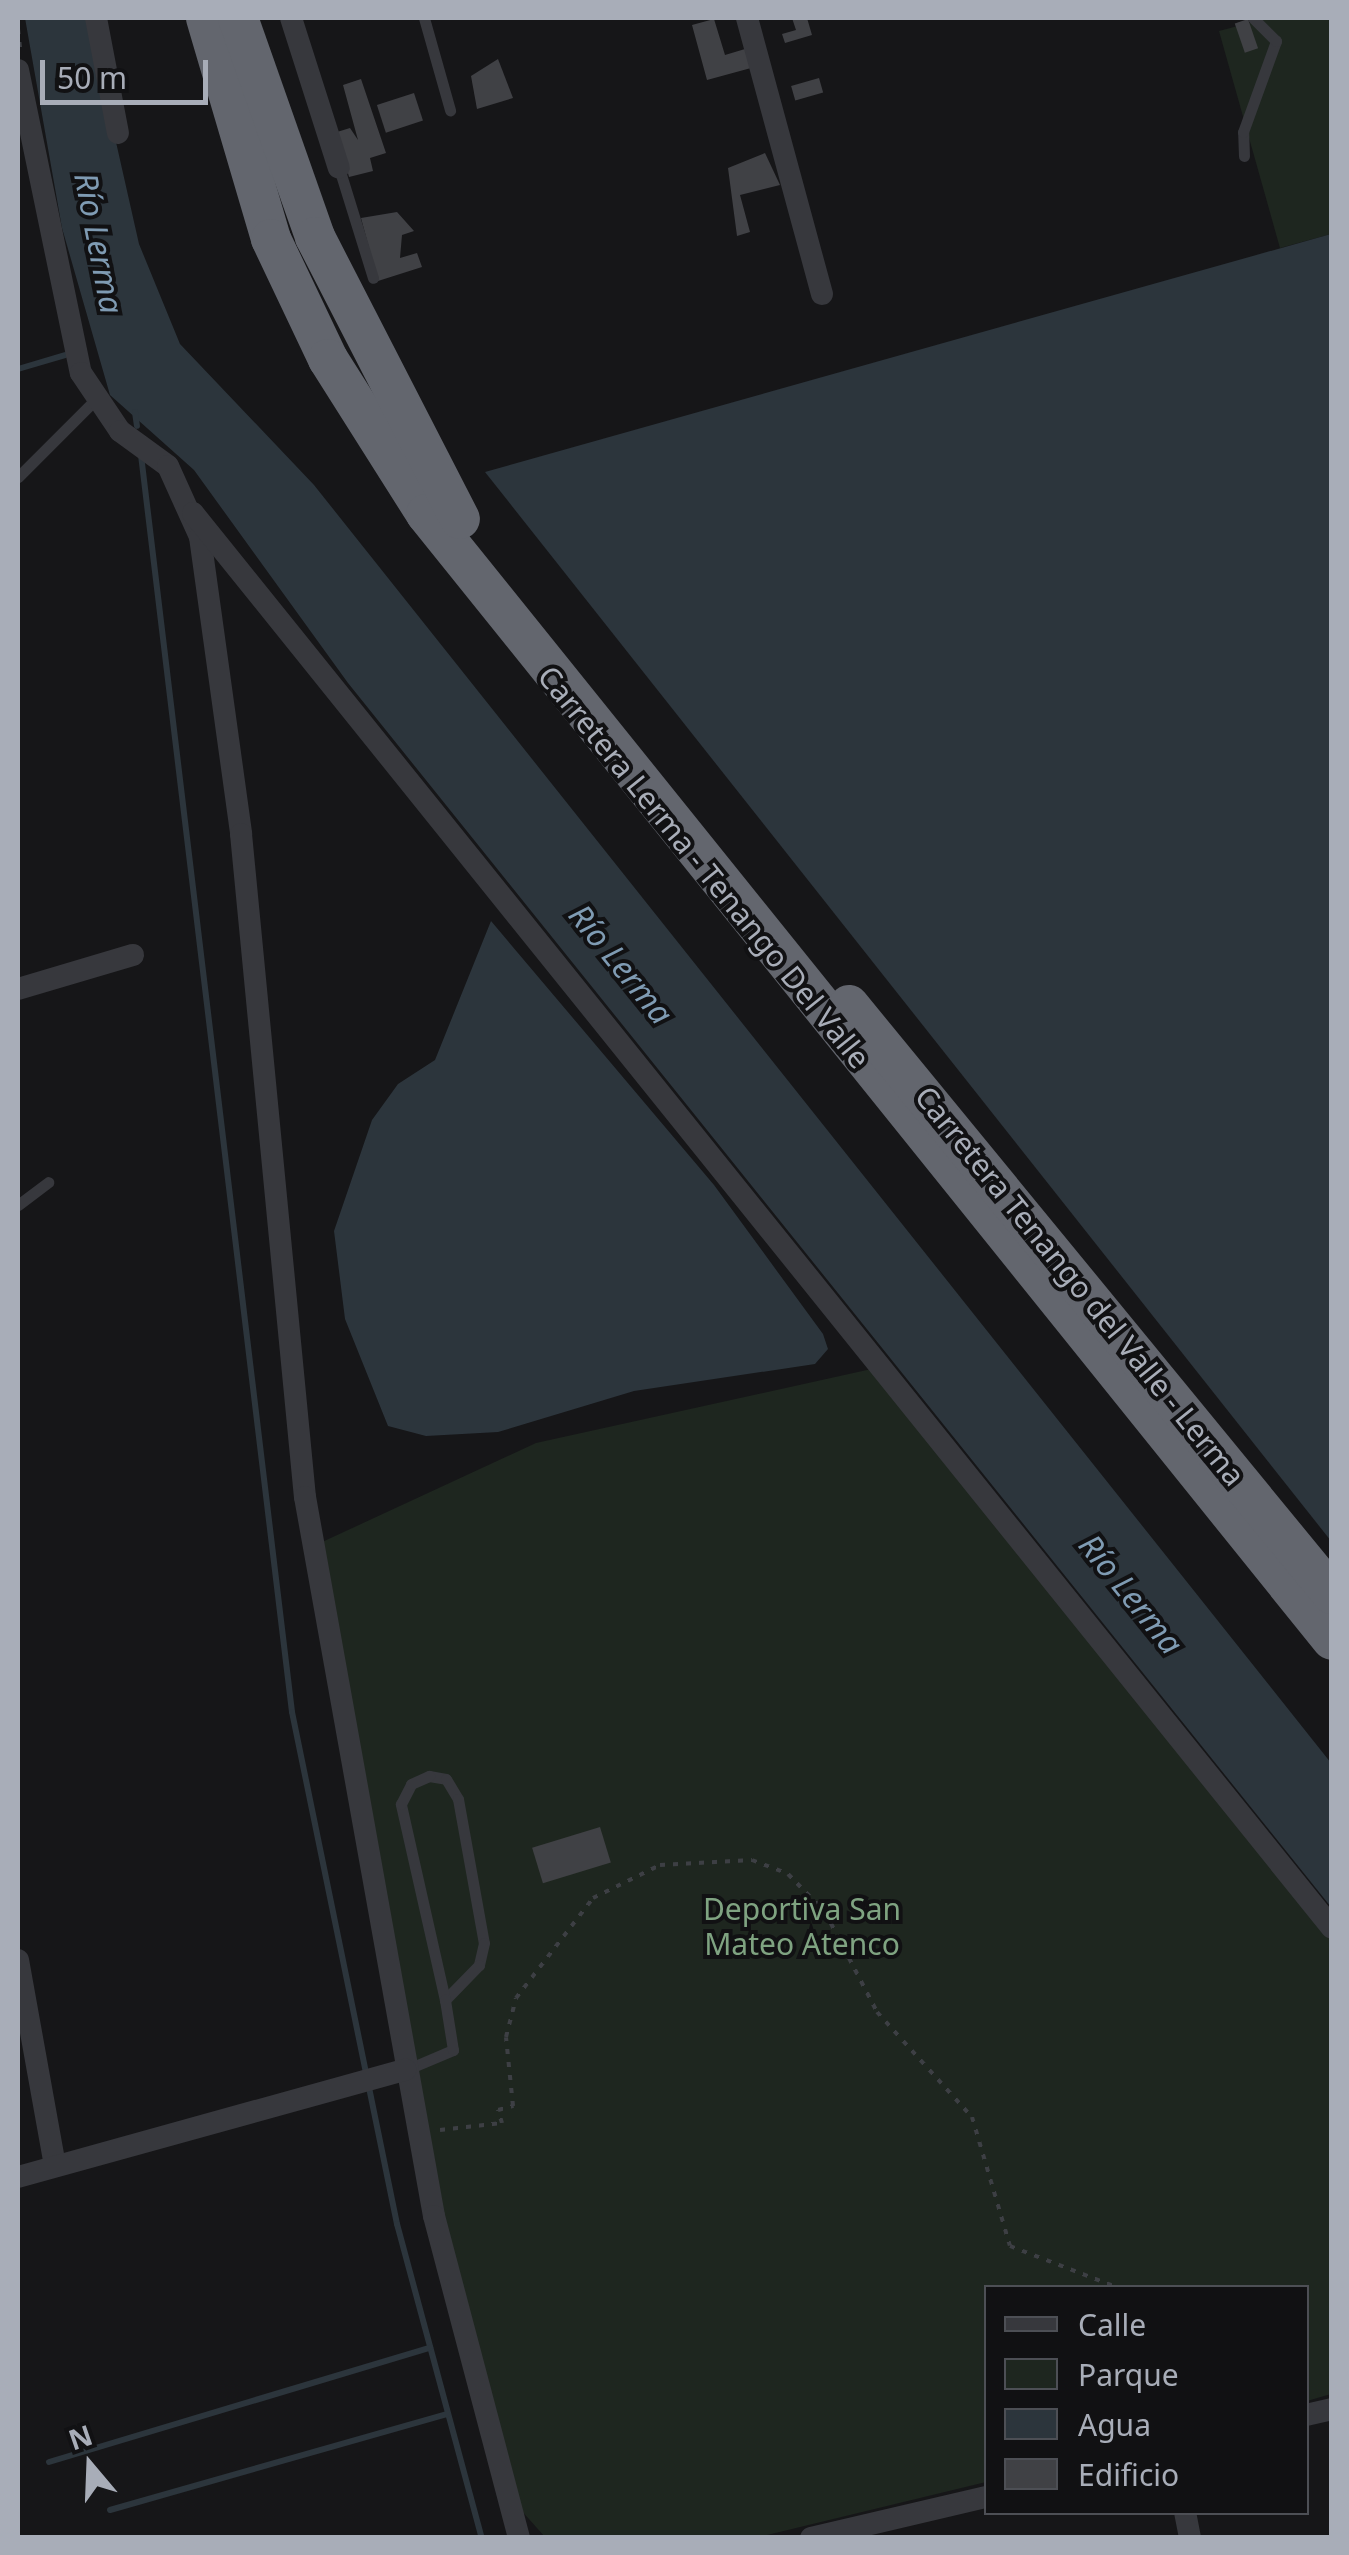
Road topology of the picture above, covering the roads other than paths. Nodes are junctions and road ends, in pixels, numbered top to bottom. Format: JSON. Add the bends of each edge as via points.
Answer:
{"nodes":[{"id":1,"x":96,"y":18,"type":"edge"},
{"id":2,"x":206,"y":18,"type":"edge"},
{"id":3,"x":238,"y":18,"type":"edge"},
{"id":4,"x":291,"y":18,"type":"edge"},
{"id":5,"x":424,"y":18,"type":"edge"},
{"id":6,"x":747,"y":18,"type":"edge"},
{"id":7,"x":1253,"y":18,"type":"edge"},
{"id":8,"x":18,"y":70,"type":"edge"},
{"id":9,"x":450,"y":110,"type":"dead end"},
{"id":10,"x":118,"y":134,"type":"dead end"},
{"id":11,"x":1244,"y":156,"type":"dead end"},
{"id":12,"x":339,"y":168,"type":"joint"},
{"id":13,"x":373,"y":278,"type":"dead end"},
{"id":14,"x":822,"y":294,"type":"dead end"},
{"id":15,"x":95,"y":400,"type":"junction"},
{"id":16,"x":18,"y":477,"type":"edge"},
{"id":17,"x":193,"y":513,"type":"junction"},
{"id":18,"x":133,"y":955,"type":"dead end"},
{"id":19,"x":18,"y":989,"type":"edge"},
{"id":20,"x":48,"y":1182,"type":"dead end"},
{"id":21,"x":18,"y":1205,"type":"edge"},
{"id":22,"x":1332,"y":1594,"type":"edge"},
{"id":23,"x":1332,"y":1640,"type":"edge"},
{"id":24,"x":1332,"y":1928,"type":"edge"},
{"id":25,"x":18,"y":1960,"type":"edge"},
{"id":26,"x":445,"y":2000,"type":"junction"},
{"id":27,"x":394,"y":2072,"type":"junction"},
{"id":28,"x":55,"y":2166,"type":"junction"},
{"id":29,"x":18,"y":2177,"type":"edge"},
{"id":30,"x":984,"y":2496,"type":"edge"},
{"id":31,"x":520,"y":2538,"type":"edge"},
{"id":32,"x":811,"y":2538,"type":"edge"}],
"edges":[{"from":1,"to":10,"type":"street"},
{"from":2,"to":23,"type":"highway","name":"Carretera Lerma - Tenango Del Valle","via":[[271,238],[328,359],[426,514]]},
{"from":3,"to":22,"type":"highway","name":"Carretera Tenango del Valle - Lerma","via":[[315,237],[449,503],[528,612]]},
{"from":4,"to":12,"type":"street"},
{"from":5,"to":9,"type":"lane"},
{"from":6,"to":14,"type":"street"},
{"from":7,"to":11,"type":"lane","via":[[1276,41],[1243,132]]},
{"from":8,"to":15,"type":"street","via":[[81,373]]},
{"from":12,"to":13,"type":"lane"},
{"from":15,"to":16,"type":"lane"},
{"from":15,"to":17,"type":"street","via":[[168,466]]},
{"from":17,"to":24,"type":"street","via":[[213,527]]},
{"from":17,"to":27,"type":"street","via":[[241,834],[306,1497]]},
{"from":18,"to":19,"type":"street"},
{"from":20,"to":21,"type":"lane"},
{"from":25,"to":28,"type":"street"},
{"from":26,"to":26,"type":"lane","via":[[479,1964],[484,1943],[458,1799],[446,1780],[429,1776],[411,1784],[401,1804]]},
{"from":26,"to":27,"type":"lane","via":[[453,2050]]},
{"from":27,"to":28,"type":"street"},
{"from":27,"to":31,"type":"street","via":[[420,2132]]},
{"from":28,"to":29,"type":"street"},
{"from":30,"to":32,"type":"street"}]}
